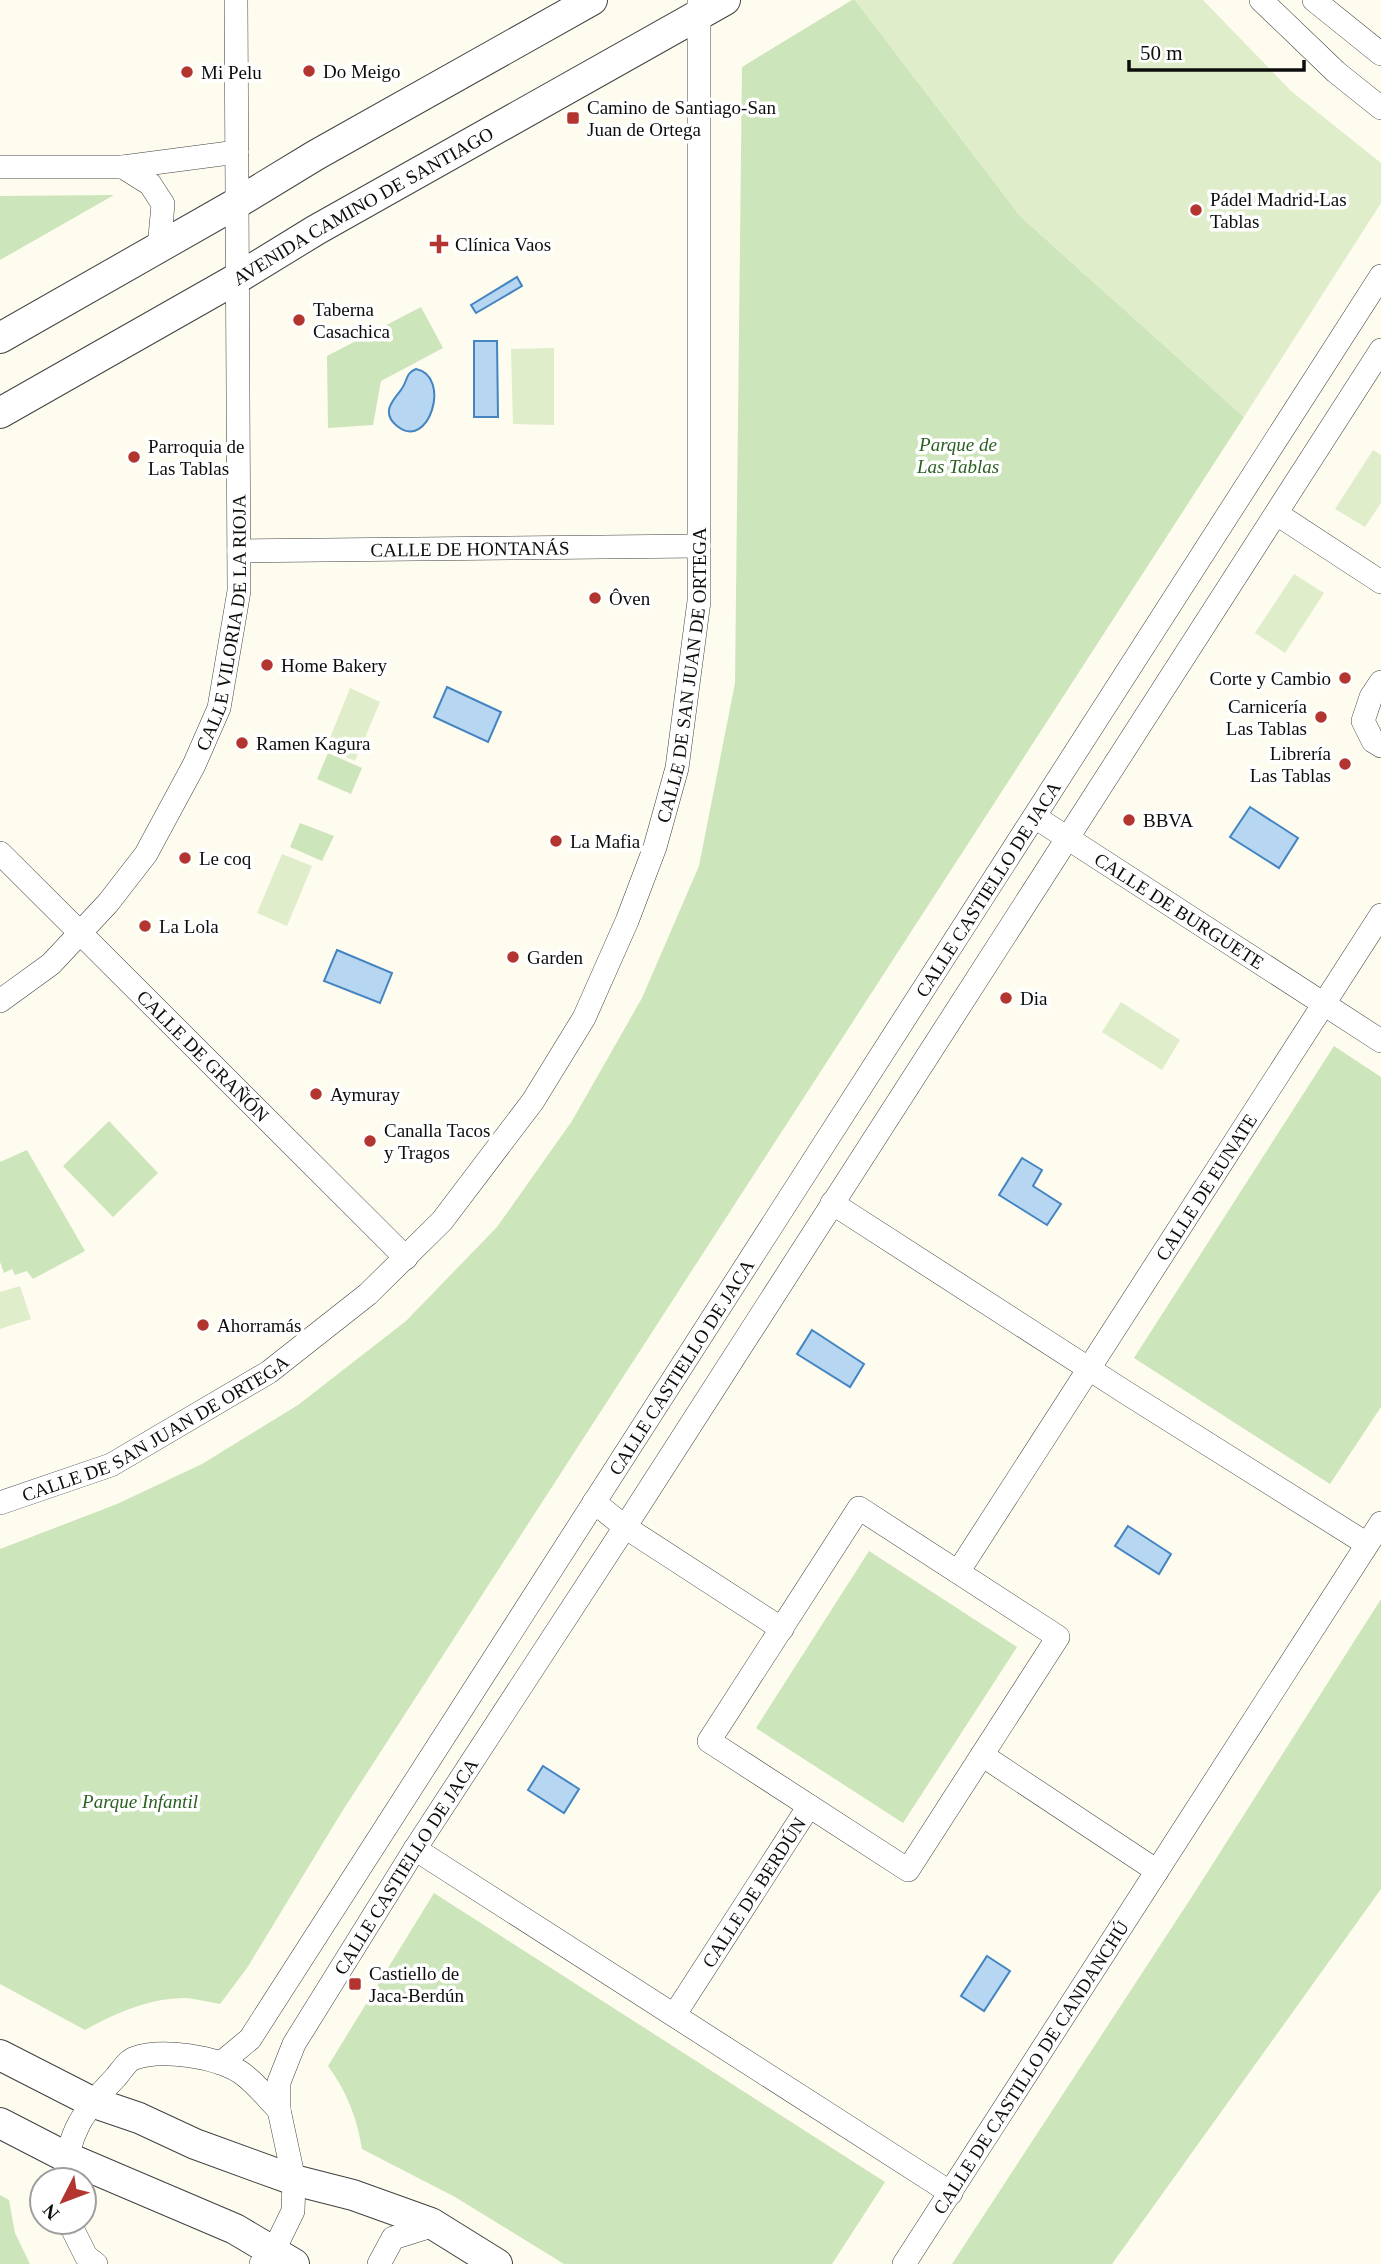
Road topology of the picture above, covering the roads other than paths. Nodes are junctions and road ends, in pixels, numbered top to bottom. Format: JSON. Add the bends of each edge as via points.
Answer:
{"nodes":[{"id":1,"x":236,"y":0,"type":"edge"},
{"id":2,"x":592,"y":0,"type":"edge"},
{"id":3,"x":725,"y":0,"type":"edge"},
{"id":4,"x":1261,"y":0,"type":"edge"},
{"id":5,"x":1314,"y":0,"type":"edge"},
{"id":6,"x":699,"y":7,"type":"edge"},
{"id":7,"x":1381,"y":54,"type":"edge"},
{"id":8,"x":1381,"y":108,"type":"edge"},
{"id":9,"x":237,"y":152,"type":"junction"},
{"id":10,"x":0,"y":167,"type":"edge"},
{"id":11,"x":123,"y":167,"type":"junction"},
{"id":12,"x":237,"y":203,"type":"junction"},
{"id":13,"x":159,"y":248,"type":"junction"},
{"id":14,"x":1381,"y":276,"type":"edge"},
{"id":15,"x":236,"y":279,"type":"junction"},
{"id":16,"x":0,"y":338,"type":"edge"},
{"id":17,"x":1381,"y":350,"type":"edge"},
{"id":18,"x":0,"y":413,"type":"edge"},
{"id":19,"x":1276,"y":514,"type":"junction"},
{"id":20,"x":699,"y":546,"type":"junction"},
{"id":21,"x":239,"y":551,"type":"junction"},
{"id":22,"x":1381,"y":582,"type":"edge"},
{"id":23,"x":1381,"y":682,"type":"edge"},
{"id":24,"x":1381,"y":746,"type":"edge"},
{"id":25,"x":1035,"y":817,"type":"junction"},
{"id":26,"x":1066,"y":839,"type":"junction"},
{"id":27,"x":0,"y":853,"type":"edge"},
{"id":28,"x":1381,"y":915,"type":"edge"},
{"id":29,"x":80,"y":933,"type":"junction"},
{"id":30,"x":0,"y":1001,"type":"edge"},
{"id":31,"x":1323,"y":1004,"type":"junction"},
{"id":32,"x":1381,"y":1041,"type":"edge"},
{"id":33,"x":832,"y":1202,"type":"junction"},
{"id":34,"x":406,"y":1258,"type":"junction"},
{"id":35,"x":1090,"y":1369,"type":"junction"},
{"id":36,"x":594,"y":1502,"type":"junction"},
{"id":37,"x":0,"y":1503,"type":"edge"},
{"id":38,"x":1381,"y":1523,"type":"edge"},
{"id":39,"x":625,"y":1527,"type":"junction"},
{"id":40,"x":1367,"y":1544,"type":"junction"},
{"id":41,"x":958,"y":1572,"type":"junction"},
{"id":42,"x":782,"y":1629,"type":"junction"},
{"id":43,"x":982,"y":1755,"type":"junction"},
{"id":44,"x":809,"y":1806,"type":"junction"},
{"id":45,"x":415,"y":1849,"type":"junction"},
{"id":46,"x":1157,"y":1871,"type":"junction"},
{"id":47,"x":675,"y":2014,"type":"junction"},
{"id":48,"x":0,"y":2055,"type":"edge"},
{"id":49,"x":220,"y":2063,"type":"junction"},
{"id":50,"x":92,"y":2102,"type":"junction"},
{"id":51,"x":279,"y":2110,"type":"junction"},
{"id":52,"x":0,"y":2123,"type":"edge"},
{"id":53,"x":62,"y":2166,"type":"edge"},
{"id":54,"x":67,"y":2166,"type":"edge"},
{"id":55,"x":98,"y":2180,"type":"edge"},
{"id":56,"x":294,"y":2180,"type":"junction"},
{"id":57,"x":951,"y":2193,"type":"junction"},
{"id":58,"x":431,"y":2223,"type":"junction"},
{"id":59,"x":76,"y":2236,"type":"edge"},
{"id":60,"x":276,"y":2260,"type":"edge"},
{"id":61,"x":89,"y":2261,"type":"edge"},
{"id":62,"x":379,"y":2264,"type":"edge"},
{"id":63,"x":497,"y":2264,"type":"edge"},
{"id":64,"x":904,"y":2264,"type":"edge"}],
"edges":[{"from":1,"to":9,"type":"street","name":"CALLE VILORIA DE LA RIOJA"},
{"from":2,"to":12,"type":"street"},
{"from":3,"to":6,"type":"street","name":"AVENIDA CAMINO DE SANTIAGO"},
{"from":4,"to":8,"type":"street"},
{"from":5,"to":7,"type":"street"},
{"from":6,"to":15,"type":"street","name":"AVENIDA CAMINO DE SANTIAGO"},
{"from":6,"to":20,"type":"street","name":"CALLE DE SAN JUAN DE ORTEGA"},
{"from":9,"to":11,"type":"street"},
{"from":9,"to":12,"type":"street","name":"CALLE VILORIA DE LA RIOJA"},
{"from":10,"to":11,"type":"street"},
{"from":11,"to":13,"type":"street","via":[[150,184],[163,204]]},
{"from":12,"to":13,"type":"street"},
{"from":12,"to":15,"type":"street","name":"CALLE VILORIA DE LA RIOJA"},
{"from":13,"to":16,"type":"street"},
{"from":14,"to":25,"type":"street","name":"CALLE CASTIELLO DE JACA"},
{"from":15,"to":18,"type":"street","name":"AVENIDA CAMINO DE SANTIAGO"},
{"from":15,"to":21,"type":"street","name":"CALLE VILORIA DE LA RIOJA"},
{"from":17,"to":19,"type":"street","name":"CALLE CASTIELLO DE JACA"},
{"from":19,"to":22,"type":"street"},
{"from":19,"to":26,"type":"street","name":"CALLE CASTIELLO DE JACA"},
{"from":20,"to":21,"type":"street","name":"CALLE DE HONTANÁS"},
{"from":20,"to":34,"type":"street","name":"CALLE DE SAN JUAN DE ORTEGA","via":[[699,601],[677,768],[655,847],[627,920],[584,1018],[533,1101],[442,1221]]},
{"from":21,"to":29,"type":"street","name":"CALLE VILORIA DE LA RIOJA","via":[[239,591],[219,708],[146,854]]},
{"from":23,"to":24,"type":"street","via":[[1363,721],[1373,741]]},
{"from":25,"to":26,"type":"street","name":"CALLE DE BURGUETE"},
{"from":25,"to":36,"type":"street","name":"CALLE CASTIELLO DE JACA"},
{"from":26,"to":31,"type":"street","name":"CALLE DE BURGUETE"},
{"from":26,"to":33,"type":"street","name":"CALLE CASTIELLO DE JACA"},
{"from":27,"to":29,"type":"street","name":"CALLE DE GRAÑÓN"},
{"from":28,"to":31,"type":"street"},
{"from":29,"to":30,"type":"street","name":"CALLE VILORIA DE LA RIOJA","via":[[51,964]]},
{"from":29,"to":34,"type":"street","name":"CALLE DE GRAÑÓN"},
{"from":31,"to":32,"type":"street","name":"CALLE DE BURGUETE"},
{"from":31,"to":35,"type":"street","name":"CALLE DE EUNATE"},
{"from":33,"to":35,"type":"street"},
{"from":33,"to":39,"type":"street","name":"CALLE CASTIELLO DE JACA"},
{"from":34,"to":37,"type":"street","name":"CALLE DE SAN JUAN DE ORTEGA","via":[[269,1372],[111,1465]]},
{"from":35,"to":40,"type":"street"},
{"from":35,"to":41,"type":"street","name":"CALLE DE EUNATE"},
{"from":36,"to":39,"type":"street"},
{"from":36,"to":49,"type":"street","name":"CALLE CASTIELLO DE JACA","via":[[250,2039]]},
{"from":38,"to":40,"type":"street","name":"CALLE DE CASTILLO DE CANDANCHÚ"},
{"from":39,"to":42,"type":"street"},
{"from":39,"to":45,"type":"street","name":"CALLE CASTIELLO DE JACA"},
{"from":40,"to":46,"type":"street","name":"CALLE DE CASTILLO DE CANDANCHÚ"},
{"from":41,"to":42,"type":"street","via":[[859,1508]]},
{"from":41,"to":43,"type":"street","via":[[1058,1637]]},
{"from":42,"to":44,"type":"street","via":[[709,1741]]},
{"from":43,"to":44,"type":"street","name":"CALLE DE BERDÚN","via":[[908,1870]]},
{"from":43,"to":46,"type":"street"},
{"from":44,"to":47,"type":"street","name":"CALLE DE BERDÚN"},
{"from":45,"to":47,"type":"street"},
{"from":45,"to":51,"type":"street","name":"CALLE CASTIELLO DE JACA","via":[[294,2044],[279,2082]]},
{"from":46,"to":57,"type":"street","name":"CALLE DE CASTILLO DE CANDANCHÚ"},
{"from":47,"to":57,"type":"street"},
{"from":48,"to":50,"type":"street"},
{"from":49,"to":50,"type":"street","via":[[177,2053],[134,2058]]},
{"from":49,"to":51,"type":"street","via":[[242,2072]]},
{"from":50,"to":54,"type":"street","via":[[76,2125]]},
{"from":50,"to":56,"type":"street"},
{"from":51,"to":56,"type":"street","name":"CALLE CASTIELLO DE JACA"},
{"from":52,"to":53,"type":"street"},
{"from":55,"to":60,"type":"street","via":[[235,2229]]},
{"from":56,"to":58,"type":"street"},
{"from":56,"to":60,"type":"street","name":"CALLE CASTIELLO DE JACA","via":[[293,2211]]},
{"from":57,"to":64,"type":"street","name":"CALLE DE CASTILLO DE CANDANCHÚ"},
{"from":58,"to":62,"type":"street","via":[[393,2238]]},
{"from":58,"to":63,"type":"street"},
{"from":59,"to":61,"type":"street"}]}
